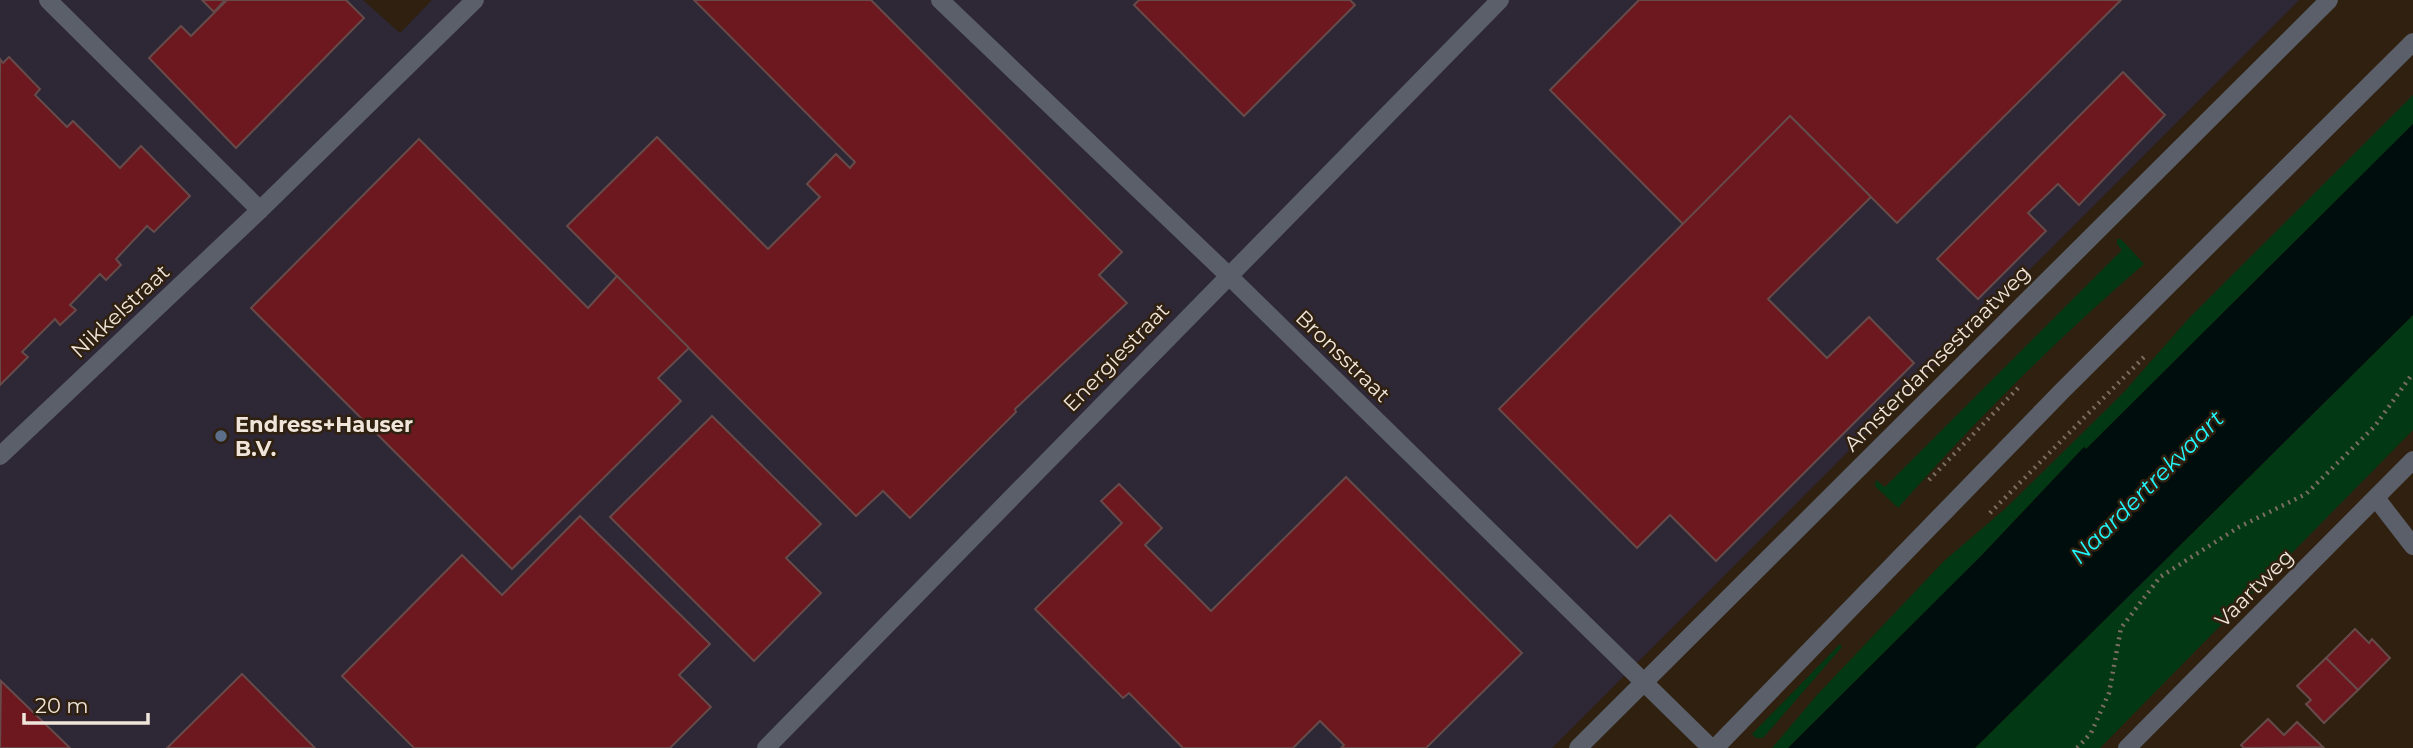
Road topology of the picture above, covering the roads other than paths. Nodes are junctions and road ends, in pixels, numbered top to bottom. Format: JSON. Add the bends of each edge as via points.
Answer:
{"nodes":[{"id":1,"x":48,"y":0,"type":"edge"},
{"id":2,"x":475,"y":0,"type":"edge"},
{"id":3,"x":940,"y":0,"type":"edge"},
{"id":4,"x":1500,"y":0,"type":"edge"},
{"id":5,"x":2329,"y":0,"type":"edge"},
{"id":6,"x":2413,"y":42,"type":"edge"},
{"id":7,"x":260,"y":210,"type":"junction"},
{"id":8,"x":1227,"y":275,"type":"junction"},
{"id":9,"x":4,"y":445,"type":"edge"},
{"id":10,"x":2413,"y":460,"type":"edge"},
{"id":11,"x":2376,"y":498,"type":"junction"},
{"id":12,"x":2413,"y":546,"type":"edge"},
{"id":13,"x":1644,"y":681,"type":"junction"},
{"id":14,"x":766,"y":748,"type":"edge"},
{"id":15,"x":1578,"y":748,"type":"edge"},
{"id":16,"x":1713,"y":748,"type":"edge"},
{"id":17,"x":2127,"y":748,"type":"edge"}],
"edges":[{"from":1,"to":7,"type":"street"},
{"from":2,"to":7,"type":"street","name":"Nikkelstraat"},
{"from":3,"to":8,"type":"street","name":"Bronsstraat"},
{"from":4,"to":8,"type":"street","name":"Energiestraat"},
{"from":5,"to":13,"type":"street","name":"Amsterdamsestraatweg"},
{"from":6,"to":16,"type":"street","via":[[2062,391]]},
{"from":7,"to":9,"type":"street","name":"Nikkelstraat"},
{"from":8,"to":13,"type":"street","name":"Bronsstraat"},
{"from":8,"to":14,"type":"street","name":"Energiestraat"},
{"from":10,"to":11,"type":"street","name":"Vaartweg"},
{"from":11,"to":12,"type":"street"},
{"from":11,"to":17,"type":"street","name":"Vaartweg"},
{"from":13,"to":15,"type":"street","name":"Amsterdamsestraatweg"},
{"from":13,"to":16,"type":"street","name":"Bronsstraat"}]}
